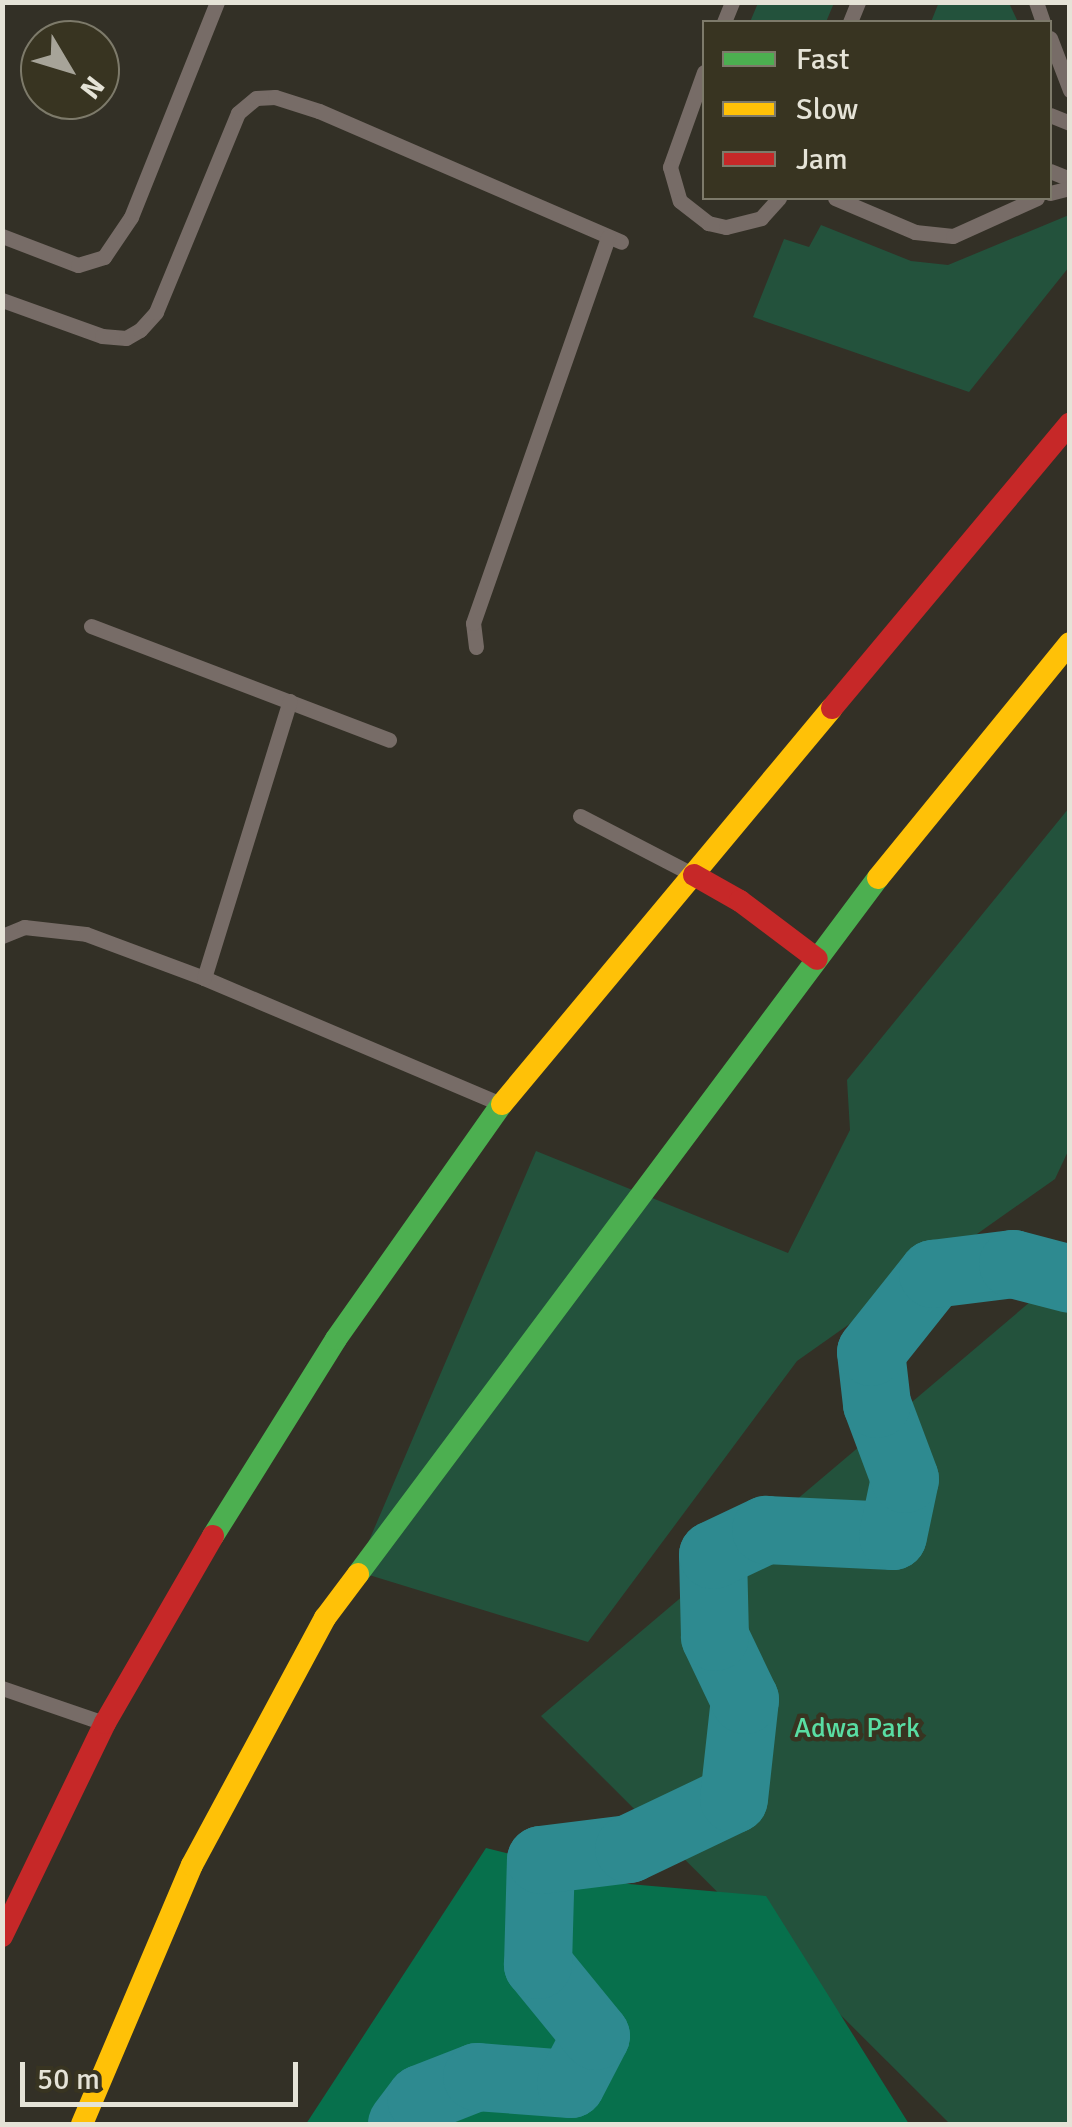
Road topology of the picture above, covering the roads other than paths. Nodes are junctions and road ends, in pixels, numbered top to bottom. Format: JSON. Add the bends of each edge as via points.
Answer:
{"nodes":[{"id":1,"x":217,"y":2,"type":"edge"},
{"id":2,"x":1052,"y":43,"type":"edge"},
{"id":3,"x":702,"y":78,"type":"edge"},
{"id":4,"x":1070,"y":90,"type":"edge"},
{"id":5,"x":780,"y":200,"type":"edge"},
{"id":6,"x":840,"y":200,"type":"edge"},
{"id":7,"x":1033,"y":200,"type":"edge"},
{"id":8,"x":2,"y":236,"type":"edge"},
{"id":9,"x":2,"y":300,"type":"edge"},
{"id":10,"x":1070,"y":422,"type":"edge"},
{"id":11,"x":91,"y":626,"type":"dead end"},
{"id":12,"x":1070,"y":643,"type":"edge"},
{"id":13,"x":476,"y":647,"type":"dead end"},
{"id":14,"x":290,"y":701,"type":"junction"},
{"id":15,"x":389,"y":740,"type":"dead end"},
{"id":16,"x":580,"y":816,"type":"dead end"},
{"id":17,"x":694,"y":875,"type":"junction"},
{"id":18,"x":2,"y":936,"type":"edge"},
{"id":19,"x":817,"y":958,"type":"junction"},
{"id":20,"x":204,"y":978,"type":"junction"},
{"id":21,"x":501,"y":1105,"type":"junction"},
{"id":22,"x":2,"y":1688,"type":"edge"},
{"id":23,"x":105,"y":1723,"type":"junction"},
{"id":24,"x":2,"y":1936,"type":"edge"},
{"id":25,"x":82,"y":2124,"type":"edge"}],
"edges":[{"from":1,"to":8,"type":"lane","via":[[131,217],[104,257],[78,265]]},
{"from":2,"to":4,"type":"lane"},
{"from":3,"to":5,"type":"lane","via":[[670,167],[680,201],[708,223],[726,227],[761,218]]},
{"from":6,"to":7,"type":"lane","via":[[915,232],[954,236]]},
{"from":9,"to":13,"type":"lane","via":[[102,336],[126,338],[140,330],[156,312],[238,113],[256,98],[275,96],[615,239],[473,622]]},
{"from":10,"to":17,"type":"main road"},
{"from":11,"to":14,"type":"lane"},
{"from":12,"to":19,"type":"main road","via":[[906,839]]},
{"from":14,"to":15,"type":"lane"},
{"from":14,"to":20,"type":"lane"},
{"from":16,"to":17,"type":"lane"},
{"from":17,"to":19,"type":"main road"},
{"from":17,"to":21,"type":"main road"},
{"from":18,"to":20,"type":"lane","via":[[24,927],[86,934]]},
{"from":19,"to":25,"type":"main road","via":[[326,1618],[192,1865]]},
{"from":20,"to":21,"type":"lane"},
{"from":21,"to":23,"type":"main road","via":[[251,1469]]},
{"from":22,"to":23,"type":"lane"},
{"from":23,"to":24,"type":"main road"}]}
